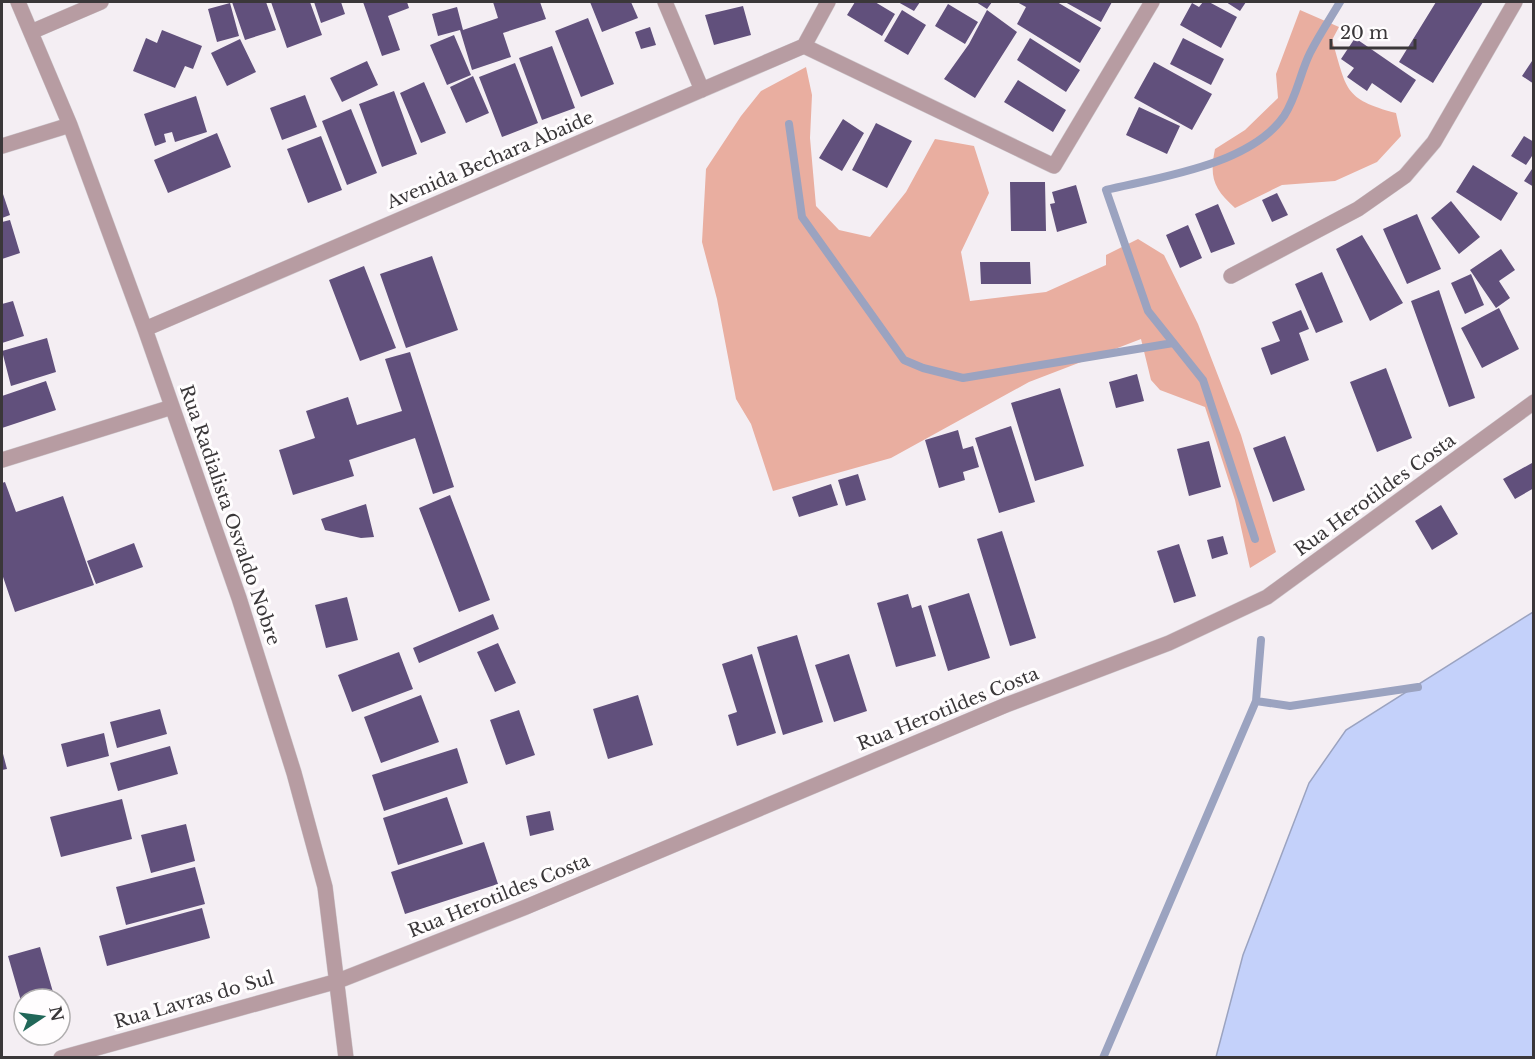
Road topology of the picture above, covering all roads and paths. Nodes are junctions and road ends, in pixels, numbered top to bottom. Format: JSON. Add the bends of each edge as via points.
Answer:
{"nodes":[{"id":1,"x":18,"y":2,"type":"edge"},
{"id":2,"x":101,"y":2,"type":"edge"},
{"id":3,"x":665,"y":2,"type":"edge"},
{"id":4,"x":828,"y":2,"type":"edge"},
{"id":5,"x":1152,"y":2,"type":"edge"},
{"id":6,"x":1515,"y":2,"type":"edge"},
{"id":7,"x":32,"y":32,"type":"junction"},
{"id":8,"x":804,"y":46,"type":"junction"},
{"id":9,"x":702,"y":90,"type":"junction"},
{"id":10,"x":70,"y":124,"type":"junction"},
{"id":11,"x":2,"y":146,"type":"edge"},
{"id":12,"x":1231,"y":276,"type":"dead end"},
{"id":13,"x":145,"y":329,"type":"junction"},
{"id":14,"x":1533,"y":402,"type":"edge"},
{"id":15,"x":172,"y":407,"type":"junction"},
{"id":16,"x":2,"y":460,"type":"edge"},
{"id":17,"x":338,"y":981,"type":"junction"},
{"id":18,"x":61,"y":1058,"type":"edge"},
{"id":19,"x":346,"y":1058,"type":"edge"}],
"edges":[{"from":1,"to":7,"type":"street","name":"Rua Radialista Osvaldo Nobre"},
{"from":2,"to":7,"type":"street"},
{"from":3,"to":9,"type":"street"},
{"from":4,"to":8,"type":"street"},
{"from":5,"to":8,"type":"street","via":[[1054,166]]},
{"from":6,"to":12,"type":"street","via":[[1434,142],[1405,176],[1358,209]]},
{"from":7,"to":10,"type":"street","name":"Rua Radialista Osvaldo Nobre"},
{"from":8,"to":9,"type":"street","name":"Avenida Bechara Abaide"},
{"from":9,"to":13,"type":"street","name":"Avenida Bechara Abaide"},
{"from":10,"to":11,"type":"street"},
{"from":10,"to":13,"type":"street","name":"Rua Radialista Osvaldo Nobre"},
{"from":13,"to":15,"type":"street","name":"Rua Radialista Osvaldo Nobre"},
{"from":14,"to":17,"type":"street","name":"Rua Herotildes Costa","via":[[1267,597],[1169,643],[1006,705],[526,907]]},
{"from":15,"to":16,"type":"street"},
{"from":15,"to":17,"type":"street","name":"Rua Radialista Osvaldo Nobre","via":[[239,597],[294,773],[325,887]]},
{"from":17,"to":18,"type":"street","name":"Rua Lavras do Sul"},
{"from":17,"to":19,"type":"street","name":"Rua Radialista Osvaldo Nobre"}]}
